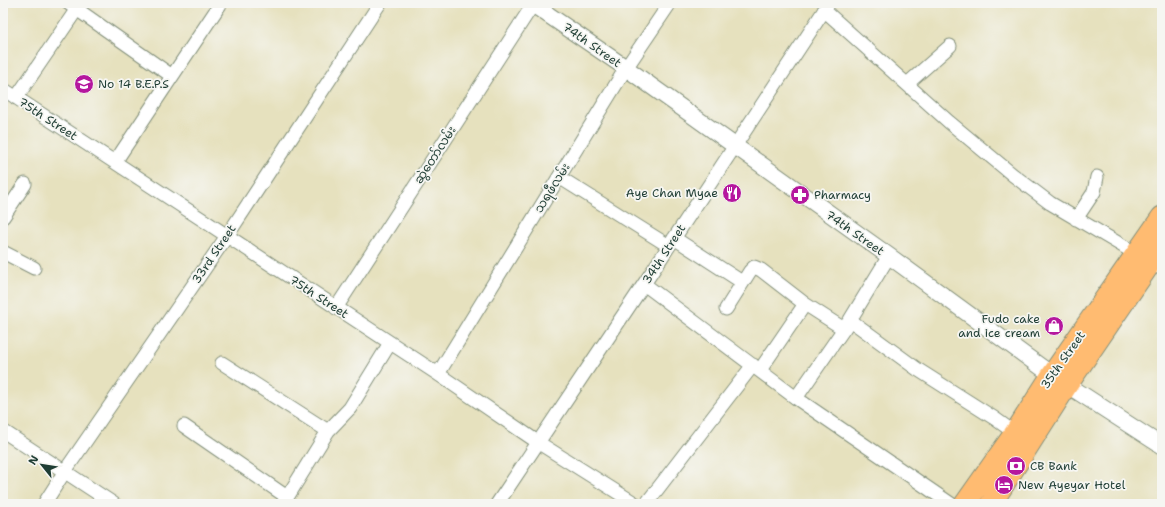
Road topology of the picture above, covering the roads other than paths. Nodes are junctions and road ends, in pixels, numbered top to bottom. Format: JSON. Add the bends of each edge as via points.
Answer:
{"nodes":[{"id":1,"x":221,"y":3,"type":"edge"},
{"id":2,"x":380,"y":3,"type":"edge"},
{"id":3,"x":670,"y":3,"type":"edge"},
{"id":4,"x":533,"y":4,"type":"edge"},
{"id":5,"x":75,"y":5,"type":"edge"},
{"id":6,"x":827,"y":7,"type":"edge"},
{"id":7,"x":950,"y":46,"type":"dead end"},
{"id":8,"x":626,"y":68,"type":"junction"},
{"id":9,"x":172,"y":76,"type":"junction"},
{"id":10,"x":907,"y":84,"type":"junction"},
{"id":11,"x":3,"y":90,"type":"edge"},
{"id":12,"x":16,"y":98,"type":"junction"},
{"id":13,"x":734,"y":147,"type":"junction"},
{"id":14,"x":115,"y":162,"type":"junction"},
{"id":15,"x":559,"y":176,"type":"junction"},
{"id":16,"x":1097,"y":177,"type":"dead end"},
{"id":17,"x":25,"y":184,"type":"dead end"},
{"id":18,"x":3,"y":217,"type":"edge"},
{"id":19,"x":1162,"y":217,"type":"edge"},
{"id":20,"x":1076,"y":219,"type":"junction"},
{"id":21,"x":227,"y":236,"type":"junction"},
{"id":22,"x":671,"y":242,"type":"junction"},
{"id":23,"x":3,"y":252,"type":"edge"},
{"id":24,"x":889,"y":256,"type":"junction"},
{"id":25,"x":1153,"y":258,"type":"edge"},
{"id":26,"x":34,"y":268,"type":"dead end"},
{"id":27,"x":742,"y":282,"type":"junction"},
{"id":28,"x":644,"y":284,"type":"junction"},
{"id":29,"x":805,"y":304,"type":"junction"},
{"id":30,"x":336,"y":308,"type":"junction"},
{"id":31,"x":726,"y":309,"type":"dead end"},
{"id":32,"x":847,"y":325,"type":"junction"},
{"id":33,"x":390,"y":343,"type":"junction"},
{"id":34,"x":222,"y":364,"type":"dead end"},
{"id":35,"x":756,"y":368,"type":"junction"},
{"id":36,"x":438,"y":374,"type":"junction"},
{"id":37,"x":1060,"y":380,"type":"junction"},
{"id":38,"x":796,"y":398,"type":"junction"},
{"id":39,"x":184,"y":426,"type":"dead end"},
{"id":40,"x":3,"y":431,"type":"edge"},
{"id":41,"x":328,"y":431,"type":"junction"},
{"id":42,"x":1014,"y":433,"type":"junction"},
{"id":43,"x":539,"y":443,"type":"junction"},
{"id":44,"x":1162,"y":446,"type":"edge"},
{"id":45,"x":64,"y":471,"type":"junction"},
{"id":46,"x":285,"y":500,"type":"edge"},
{"id":47,"x":44,"y":504,"type":"edge"},
{"id":48,"x":114,"y":504,"type":"edge"},
{"id":49,"x":497,"y":504,"type":"edge"},
{"id":50,"x":636,"y":504,"type":"edge"},
{"id":51,"x":646,"y":504,"type":"edge"},
{"id":52,"x":951,"y":504,"type":"edge"},
{"id":53,"x":965,"y":504,"type":"edge"},
{"id":54,"x":992,"y":504,"type":"edge"}],
"edges":[{"from":1,"to":9,"type":"street"},
{"from":2,"to":21,"type":"street","name":"33rd Street"},
{"from":3,"to":8,"type":"street","name":"သရဖီလမ်း"},
{"from":4,"to":8,"type":"street","name":"74th Street"},
{"from":4,"to":30,"type":"street","name":"ဆွဲတော်လမ်း"},
{"from":5,"to":9,"type":"street"},
{"from":5,"to":12,"type":"street"},
{"from":6,"to":10,"type":"street"},
{"from":6,"to":13,"type":"street","name":"34th Street"},
{"from":7,"to":10,"type":"street"},
{"from":8,"to":13,"type":"street","name":"74th Street"},
{"from":8,"to":15,"type":"street","name":"သရဖီလမ်း"},
{"from":9,"to":14,"type":"street"},
{"from":10,"to":20,"type":"street","via":[[1012,175]]},
{"from":11,"to":12,"type":"street","name":"75th Street"},
{"from":12,"to":14,"type":"street","name":"75th Street"},
{"from":13,"to":22,"type":"street","name":"34th Street"},
{"from":13,"to":24,"type":"street","name":"74th Street"},
{"from":14,"to":21,"type":"street","name":"75th Street"},
{"from":15,"to":22,"type":"street"},
{"from":15,"to":36,"type":"street","name":"သရဖီလမ်း"},
{"from":16,"to":20,"type":"street","via":[[1094,192]]},
{"from":17,"to":18,"type":"street"},
{"from":19,"to":25,"type":"main road","name":"35th Street"},
{"from":20,"to":25,"type":"street"},
{"from":21,"to":30,"type":"street","name":"75th Street"},
{"from":21,"to":45,"type":"street","name":"33rd Street"},
{"from":22,"to":27,"type":"street"},
{"from":22,"to":28,"type":"street","name":"34th Street"},
{"from":23,"to":26,"type":"street"},
{"from":24,"to":32,"type":"street"},
{"from":24,"to":37,"type":"street","name":"74th Street"},
{"from":25,"to":37,"type":"main road","name":"35th Street"},
{"from":27,"to":29,"type":"street","via":[[754,267]]},
{"from":27,"to":31,"type":"street"},
{"from":28,"to":35,"type":"street"},
{"from":28,"to":43,"type":"street","name":"34th Street"},
{"from":29,"to":32,"type":"street"},
{"from":29,"to":35,"type":"street"},
{"from":30,"to":33,"type":"street","name":"75th Street"},
{"from":32,"to":38,"type":"street"},
{"from":32,"to":42,"type":"street"},
{"from":33,"to":36,"type":"street","name":"75th Street"},
{"from":33,"to":41,"type":"street","via":[[350,408]]},
{"from":34,"to":41,"type":"street"},
{"from":35,"to":38,"type":"street"},
{"from":35,"to":51,"type":"street"},
{"from":36,"to":43,"type":"street","name":"75th Street"},
{"from":37,"to":42,"type":"main road","name":"35th Street"},
{"from":37,"to":44,"type":"street","name":"74th Street"},
{"from":37,"to":54,"type":"main road","name":"35th Street"},
{"from":38,"to":52,"type":"street"},
{"from":39,"to":46,"type":"street"},
{"from":40,"to":45,"type":"street"},
{"from":41,"to":46,"type":"street"},
{"from":42,"to":53,"type":"main road","name":"35th Street"},
{"from":43,"to":49,"type":"street","name":"34th Street"},
{"from":43,"to":50,"type":"street","name":"75th Street"},
{"from":45,"to":47,"type":"street","name":"33rd Street"},
{"from":45,"to":48,"type":"street"}]}
